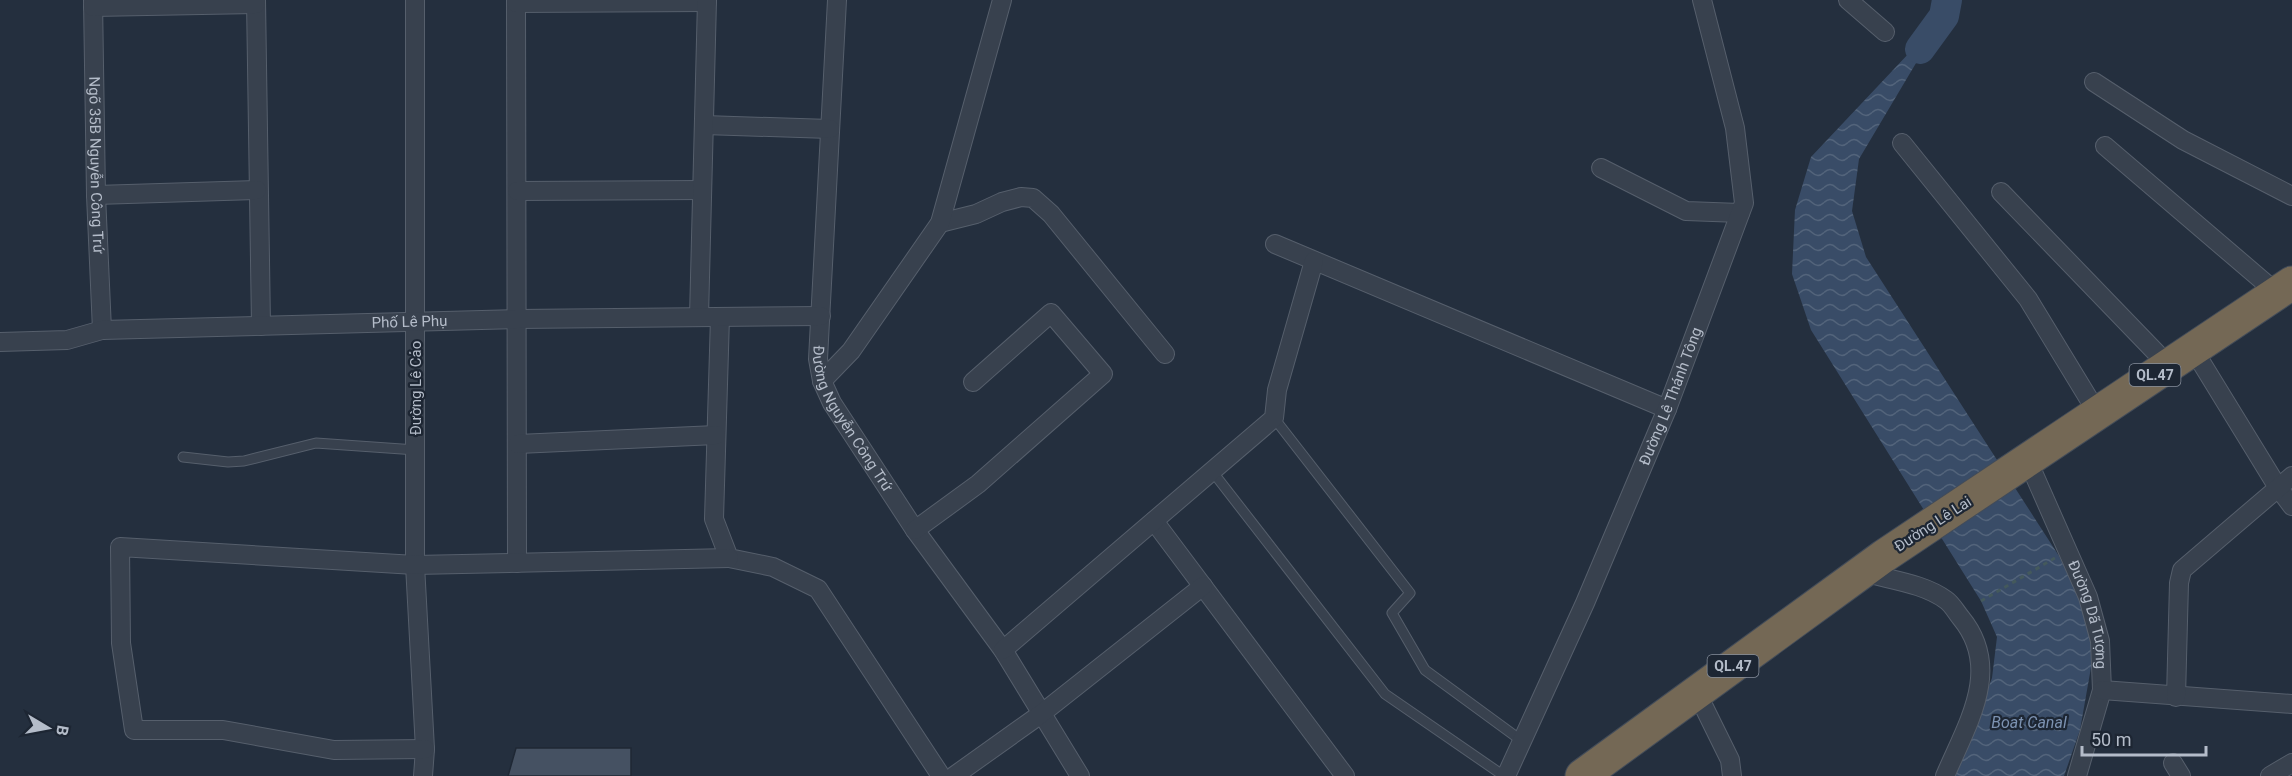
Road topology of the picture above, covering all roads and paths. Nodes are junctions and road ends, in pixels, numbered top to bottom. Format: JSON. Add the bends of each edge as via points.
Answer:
{"nodes":[{"id":1,"x":415,"y":0,"type":"edge"},
{"id":2,"x":837,"y":0,"type":"edge"},
{"id":3,"x":1002,"y":0,"type":"edge"},
{"id":4,"x":1702,"y":0,"type":"edge"},
{"id":5,"x":1848,"y":0,"type":"edge"},
{"id":6,"x":707,"y":1,"type":"edge"},
{"id":7,"x":256,"y":2,"type":"edge"},
{"id":8,"x":516,"y":2,"type":"edge"},
{"id":9,"x":93,"y":3,"type":"edge"},
{"id":10,"x":1885,"y":32,"type":"dead end"},
{"id":11,"x":2094,"y":82,"type":"dead end"},
{"id":12,"x":704,"y":125,"type":"junction"},
{"id":13,"x":830,"y":129,"type":"junction"},
{"id":14,"x":1902,"y":143,"type":"dead end"},
{"id":15,"x":2104,"y":146,"type":"dead end"},
{"id":16,"x":1601,"y":168,"type":"dead end"},
{"id":17,"x":257,"y":190,"type":"junction"},
{"id":18,"x":702,"y":190,"type":"junction"},
{"id":19,"x":517,"y":191,"type":"junction"},
{"id":20,"x":2001,"y":192,"type":"dead end"},
{"id":21,"x":96,"y":195,"type":"junction"},
{"id":22,"x":2292,"y":196,"type":"edge"},
{"id":23,"x":1740,"y":213,"type":"junction"},
{"id":24,"x":940,"y":223,"type":"junction"},
{"id":25,"x":1275,"y":244,"type":"dead end"},
{"id":26,"x":1314,"y":261,"type":"junction"},
{"id":27,"x":2285,"y":288,"type":"edge"},
{"id":28,"x":820,"y":316,"type":"junction"},
{"id":29,"x":699,"y":317,"type":"junction"},
{"id":30,"x":720,"y":317,"type":"junction"},
{"id":31,"x":518,"y":319,"type":"junction"},
{"id":32,"x":416,"y":321,"type":"junction"},
{"id":33,"x":261,"y":326,"type":"junction"},
{"id":34,"x":102,"y":330,"type":"junction"},
{"id":35,"x":0,"y":342,"type":"edge"},
{"id":36,"x":1165,"y":354,"type":"dead end"},
{"id":37,"x":2181,"y":358,"type":"junction"},
{"id":38,"x":822,"y":381,"type":"junction"},
{"id":39,"x":973,"y":381,"type":"dead end"},
{"id":40,"x":1667,"y":409,"type":"junction"},
{"id":41,"x":2098,"y":414,"type":"junction"},
{"id":42,"x":1274,"y":418,"type":"junction"},
{"id":43,"x":716,"y":435,"type":"junction"},
{"id":44,"x":518,"y":444,"type":"junction"},
{"id":45,"x":416,"y":450,"type":"junction"},
{"id":46,"x":183,"y":457,"type":"dead end"},
{"id":47,"x":2023,"y":464,"type":"junction"},
{"id":48,"x":1212,"y":471,"type":"junction"},
{"id":49,"x":2292,"y":476,"type":"edge"},
{"id":50,"x":2277,"y":486,"type":"junction"},
{"id":51,"x":2292,"y":506,"type":"edge"},
{"id":52,"x":1154,"y":521,"type":"junction"},
{"id":53,"x":915,"y":530,"type":"junction"},
{"id":54,"x":2059,"y":556,"type":"dead end"},
{"id":55,"x":729,"y":558,"type":"junction"},
{"id":56,"x":517,"y":563,"type":"junction"},
{"id":57,"x":1874,"y":564,"type":"junction"},
{"id":58,"x":415,"y":565,"type":"junction"},
{"id":59,"x":1203,"y":586,"type":"junction"},
{"id":60,"x":1981,"y":601,"type":"dead end"},
{"id":61,"x":1002,"y":650,"type":"junction"},
{"id":62,"x":2102,"y":690,"type":"junction"},
{"id":63,"x":1697,"y":693,"type":"junction"},
{"id":64,"x":2176,"y":697,"type":"junction"},
{"id":65,"x":2292,"y":704,"type":"edge"},
{"id":66,"x":1041,"y":714,"type":"junction"},
{"id":67,"x":1522,"y":741,"type":"junction"},
{"id":68,"x":425,"y":749,"type":"junction"},
{"id":69,"x":2292,"y":763,"type":"edge"},
{"id":70,"x":423,"y":776,"type":"edge"},
{"id":71,"x":941,"y":776,"type":"edge"},
{"id":72,"x":954,"y":776,"type":"edge"},
{"id":73,"x":1080,"y":776,"type":"edge"},
{"id":74,"x":1345,"y":776,"type":"edge"},
{"id":75,"x":1505,"y":776,"type":"edge"},
{"id":76,"x":1582,"y":776,"type":"edge"},
{"id":77,"x":1732,"y":776,"type":"edge"},
{"id":78,"x":1945,"y":776,"type":"edge"},
{"id":79,"x":2077,"y":776,"type":"edge"},
{"id":80,"x":2270,"y":776,"type":"edge"}],
"edges":[{"from":1,"to":32,"type":"street","name":"Đường Lê Cảo"},
{"from":2,"to":13,"type":"street","name":"Đường Nguyễn Công Trứ"},
{"from":3,"to":24,"type":"street"},
{"from":4,"to":23,"type":"street","name":"Đường Lê Thánh Tông","via":[[1735,128],[1744,203]]},
{"from":5,"to":10,"type":"street"},
{"from":6,"to":8,"type":"street"},
{"from":6,"to":12,"type":"street"},
{"from":7,"to":9,"type":"street"},
{"from":7,"to":17,"type":"street"},
{"from":8,"to":19,"type":"street"},
{"from":9,"to":21,"type":"street","name":"Ngõ 35B Nguyễn Công Trứ"},
{"from":11,"to":22,"type":"street","via":[[2183,140]]},
{"from":12,"to":13,"type":"street"},
{"from":12,"to":18,"type":"street"},
{"from":13,"to":28,"type":"street","name":"Đường Nguyễn Công Trứ"},
{"from":14,"to":41,"type":"street","via":[[2028,299]]},
{"from":15,"to":27,"type":"street"},
{"from":16,"to":23,"type":"street","via":[[1686,211]]},
{"from":17,"to":21,"type":"street"},
{"from":17,"to":33,"type":"street"},
{"from":18,"to":19,"type":"street"},
{"from":18,"to":29,"type":"street"},
{"from":19,"to":31,"type":"street"},
{"from":20,"to":37,"type":"street"},
{"from":21,"to":34,"type":"street","name":"Ngõ 35B Nguyễn Công Trứ"},
{"from":23,"to":40,"type":"street","name":"Đường Lê Thánh Tông"},
{"from":24,"to":36,"type":"street","via":[[976,214],[1002,202],[1033,198],[1051,214]]},
{"from":24,"to":38,"type":"street","via":[[851,351]]},
{"from":25,"to":26,"type":"street"},
{"from":26,"to":40,"type":"street"},
{"from":26,"to":42,"type":"street","via":[[1277,390]]},
{"from":27,"to":37,"type":"highway","name":"Đường Lê Lai","number":"QL.47"},
{"from":28,"to":30,"type":"street","name":"Phố Lê Phụ"},
{"from":28,"to":38,"type":"street","name":"Đường Nguyễn Công Trứ","via":[[818,359]]},
{"from":29,"to":30,"type":"street","name":"Phố Lê Phụ"},
{"from":29,"to":31,"type":"street","name":"Phố Lê Phụ"},
{"from":30,"to":43,"type":"street"},
{"from":31,"to":32,"type":"street","name":"Phố Lê Phụ"},
{"from":31,"to":44,"type":"street"},
{"from":32,"to":33,"type":"street","name":"Phố Lê Phụ"},
{"from":32,"to":45,"type":"street","name":"Đường Lê Cảo"},
{"from":33,"to":34,"type":"street","name":"Phố Lê Phụ"},
{"from":34,"to":35,"type":"street","name":"Phố Lê Phụ","via":[[67,340]]},
{"from":37,"to":41,"type":"highway","name":"Đường Lê Lai","number":"QL.47"},
{"from":37,"to":50,"type":"street"},
{"from":38,"to":53,"type":"street","name":"Đường Nguyễn Công Trứ","via":[[832,403]]},
{"from":39,"to":53,"type":"street","via":[[1051,313],[1103,374],[978,484]]},
{"from":40,"to":67,"type":"street","name":"Đường Lê Thánh Tông"},
{"from":41,"to":47,"type":"highway","name":"Đường Lê Lai","number":"QL.47"},
{"from":42,"to":48,"type":"street"},
{"from":42,"to":67,"type":"lane","via":[[1410,593],[1392,613],[1425,670]]},
{"from":43,"to":44,"type":"street"},
{"from":43,"to":55,"type":"street","via":[[714,519]]},
{"from":44,"to":56,"type":"street"},
{"from":45,"to":46,"type":"lane","via":[[316,443],[244,461]]},
{"from":45,"to":58,"type":"street","name":"Đường Lê Cảo"},
{"from":47,"to":57,"type":"highway","name":"Đường Lê Lai","number":"QL.47"},
{"from":47,"to":62,"type":"street","name":"Đường Dã Tượng","via":[[2088,597],[2100,640]]},
{"from":48,"to":52,"type":"street"},
{"from":48,"to":75,"type":"lane","via":[[1385,694]]},
{"from":49,"to":50,"type":"street"},
{"from":50,"to":51,"type":"street"},
{"from":50,"to":64,"type":"street","via":[[2182,570]]},
{"from":52,"to":59,"type":"street"},
{"from":52,"to":61,"type":"street"},
{"from":53,"to":61,"type":"street","name":"Đường Nguyễn Công Trứ"},
{"from":54,"to":60,"type":"path"},
{"from":55,"to":56,"type":"street"},
{"from":55,"to":71,"type":"street","via":[[773,567],[818,589]]},
{"from":56,"to":58,"type":"street"},
{"from":57,"to":63,"type":"highway","name":"Đường Lê Lai","number":"QL.47"},
{"from":57,"to":78,"type":"street","via":[[1946,600],[1969,627],[1980,649],[1977,700]]},
{"from":58,"to":68,"type":"street","name":"Đường Lê Cảo"},
{"from":58,"to":68,"type":"street","via":[[120,547],[119,611],[134,730],[223,730],[334,750]]},
{"from":59,"to":66,"type":"street"},
{"from":59,"to":74,"type":"street"},
{"from":61,"to":66,"type":"street","name":"Đường Nguyễn Công Trứ"},
{"from":62,"to":64,"type":"street"},
{"from":62,"to":79,"type":"street","name":"Đường Dã Tượng"},
{"from":63,"to":76,"type":"highway","name":"Đường Lê Lai","number":"QL.47"},
{"from":63,"to":77,"type":"street","via":[[1730,760]]},
{"from":64,"to":65,"type":"street"},
{"from":66,"to":72,"type":"street"},
{"from":66,"to":73,"type":"street","name":"Đường Nguyễn Công Trứ"},
{"from":67,"to":75,"type":"street","name":"Đường Lê Thánh Tông"},
{"from":68,"to":70,"type":"street","name":"Đường Lê Cảo"},
{"from":69,"to":80,"type":"street"}]}
